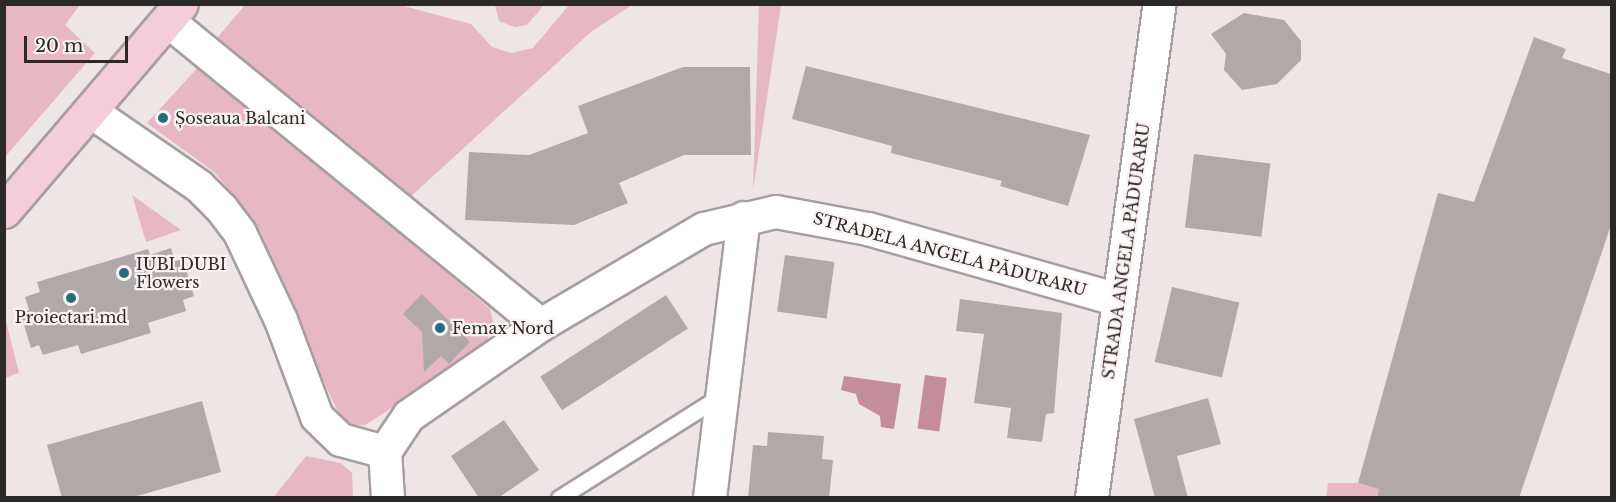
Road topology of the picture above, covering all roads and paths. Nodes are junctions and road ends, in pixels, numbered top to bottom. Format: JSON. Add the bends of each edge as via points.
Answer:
{"nodes":[{"id":1,"x":1160,"y":4,"type":"edge"},
{"id":2,"x":174,"y":13,"type":"edge"},
{"id":3,"x":93,"y":113,"type":"junction"},
{"id":4,"x":5,"y":209,"type":"edge"},
{"id":5,"x":744,"y":218,"type":"junction"},
{"id":6,"x":1119,"y":300,"type":"junction"},
{"id":7,"x":541,"y":325,"type":"junction"},
{"id":8,"x":722,"y":395,"type":"junction"},
{"id":9,"x":385,"y":452,"type":"junction"},
{"id":10,"x":388,"y":498,"type":"edge"},
{"id":11,"x":559,"y":498,"type":"edge"},
{"id":12,"x":710,"y":498,"type":"edge"},
{"id":13,"x":1092,"y":498,"type":"edge"}],
"edges":[{"from":1,"to":6,"type":"street","name":"STRADA ANGELA PĂDURARU"},
{"from":2,"to":3,"type":"main road"},
{"from":2,"to":7,"type":"street"},
{"from":3,"to":4,"type":"main road"},
{"from":3,"to":9,"type":"street","via":[[199,186],[222,209],[240,233],[281,320],[317,417],[341,440]]},
{"from":5,"to":6,"type":"street","name":"STRADELA ANGELA PĂDURARU","via":[[776,212],[809,216]]},
{"from":5,"to":7,"type":"street","name":"STRADELA ANGELA PĂDURARU","via":[[704,229]]},
{"from":5,"to":8,"type":"street"},
{"from":6,"to":13,"type":"street","name":"STRADA ANGELA PĂDURARU"},
{"from":7,"to":9,"type":"street","via":[[409,416]]},
{"from":8,"to":11,"type":"lane"},
{"from":8,"to":12,"type":"street"},
{"from":9,"to":10,"type":"street"}]}
